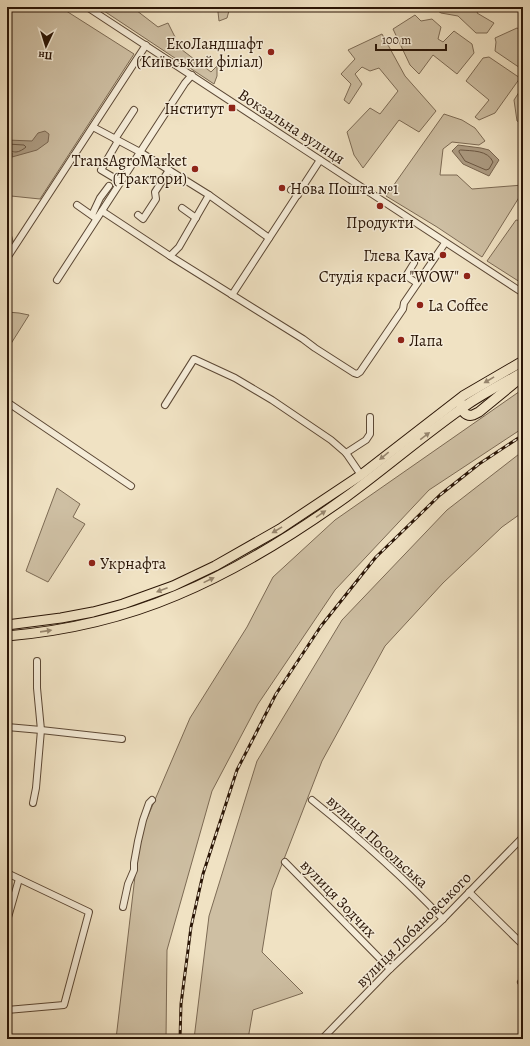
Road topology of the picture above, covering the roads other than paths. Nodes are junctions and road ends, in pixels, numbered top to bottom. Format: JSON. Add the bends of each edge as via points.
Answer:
{"nodes":[{"id":1,"x":87,"y":7,"type":"edge"},
{"id":2,"x":146,"y":45,"type":"junction"},
{"id":3,"x":192,"y":76,"type":"junction"},
{"id":4,"x":134,"y":110,"type":"dead end"},
{"id":5,"x":93,"y":127,"type":"junction"},
{"id":6,"x":117,"y":140,"type":"junction"},
{"id":7,"x":140,"y":152,"type":"junction"},
{"id":8,"x":320,"y":160,"type":"junction"},
{"id":9,"x":169,"y":170,"type":"junction"},
{"id":10,"x":121,"y":182,"type":"junction"},
{"id":11,"x":109,"y":186,"type":"dead end"},
{"id":12,"x":291,"y":190,"type":"dead end"},
{"id":13,"x":209,"y":195,"type":"junction"},
{"id":14,"x":298,"y":195,"type":"junction"},
{"id":15,"x":77,"y":205,"type":"dead end"},
{"id":16,"x":182,"y":208,"type":"dead end"},
{"id":17,"x":102,"y":211,"type":"junction"},
{"id":18,"x":138,"y":215,"type":"dead end"},
{"id":19,"x":95,"y":217,"type":"junction"},
{"id":20,"x":196,"y":218,"type":"junction"},
{"id":21,"x":269,"y":238,"type":"junction"},
{"id":22,"x":445,"y":242,"type":"junction"},
{"id":23,"x":170,"y":256,"type":"junction"},
{"id":24,"x":7,"y":258,"type":"edge"},
{"id":25,"x":414,"y":262,"type":"dead end"},
{"id":26,"x":57,"y":280,"type":"dead end"},
{"id":27,"x":418,"y":283,"type":"junction"},
{"id":28,"x":523,"y":293,"type":"edge"},
{"id":29,"x":232,"y":294,"type":"junction"},
{"id":30,"x":523,"y":361,"type":"edge"},
{"id":31,"x":523,"y":373,"type":"edge"},
{"id":32,"x":463,"y":396,"type":"junction"},
{"id":33,"x":7,"y":402,"type":"edge"},
{"id":34,"x":164,"y":405,"type":"dead end"},
{"id":35,"x":461,"y":409,"type":"junction"},
{"id":36,"x":370,"y":417,"type":"dead end"},
{"id":37,"x":346,"y":453,"type":"junction"},
{"id":38,"x":361,"y":475,"type":"junction"},
{"id":39,"x":131,"y":486,"type":"dead end"},
{"id":40,"x":7,"y":625,"type":"edge"},
{"id":41,"x":7,"y":636,"type":"edge"},
{"id":42,"x":37,"y":661,"type":"dead end"},
{"id":43,"x":7,"y":727,"type":"edge"},
{"id":44,"x":41,"y":730,"type":"junction"},
{"id":45,"x":122,"y":739,"type":"dead end"},
{"id":46,"x":152,"y":800,"type":"dead end"},
{"id":47,"x":312,"y":800,"type":"dead end"},
{"id":48,"x":33,"y":803,"type":"dead end"},
{"id":49,"x":523,"y":837,"type":"edge"},
{"id":50,"x":285,"y":862,"type":"dead end"},
{"id":51,"x":7,"y":873,"type":"edge"},
{"id":52,"x":19,"y":879,"type":"junction"},
{"id":53,"x":469,"y":892,"type":"junction"},
{"id":54,"x":122,"y":907,"type":"dead end"},
{"id":55,"x":443,"y":919,"type":"junction"},
{"id":56,"x":7,"y":921,"type":"edge"},
{"id":57,"x":523,"y":945,"type":"edge"},
{"id":58,"x":390,"y":969,"type":"junction"},
{"id":59,"x":7,"y":1010,"type":"edge"},
{"id":60,"x":322,"y":1039,"type":"edge"}],
"edges":[{"from":1,"to":2,"type":"street","name":"Вокзальна вулиця"},
{"from":2,"to":3,"type":"street","name":"Вокзальна вулиця"},
{"from":2,"to":5,"type":"street"},
{"from":3,"to":7,"type":"street"},
{"from":3,"to":8,"type":"street","name":"Вокзальна вулиця"},
{"from":4,"to":6,"type":"street"},
{"from":5,"to":6,"type":"street"},
{"from":5,"to":24,"type":"street"},
{"from":6,"to":7,"type":"street"},
{"from":6,"to":10,"type":"street","via":[[101,170]]},
{"from":7,"to":9,"type":"street"},
{"from":7,"to":10,"type":"street"},
{"from":8,"to":14,"type":"street"},
{"from":8,"to":22,"type":"street","name":"Вокзальна вулиця"},
{"from":9,"to":13,"type":"street"},
{"from":9,"to":18,"type":"street","via":[[155,192],[156,199],[143,219]]},
{"from":10,"to":17,"type":"street"},
{"from":11,"to":19,"type":"street","via":[[100,198]]},
{"from":12,"to":14,"type":"street"},
{"from":13,"to":20,"type":"street"},
{"from":13,"to":21,"type":"street"},
{"from":14,"to":21,"type":"street"},
{"from":15,"to":19,"type":"street"},
{"from":16,"to":20,"type":"street"},
{"from":17,"to":19,"type":"street"},
{"from":17,"to":23,"type":"street"},
{"from":19,"to":26,"type":"street"},
{"from":20,"to":23,"type":"street","via":[[179,247]]},
{"from":21,"to":29,"type":"street"},
{"from":22,"to":27,"type":"street"},
{"from":22,"to":28,"type":"street","name":"Вокзальна вулиця"},
{"from":23,"to":29,"type":"street"},
{"from":25,"to":27,"type":"street","via":[[406,276]]},
{"from":27,"to":29,"type":"street","via":[[404,303],[403,310],[357,374]]},
{"from":30,"to":32,"type":"highway","one_way":true},
{"from":31,"to":35,"type":"highway","via":[[479,412],[472,415]]},
{"from":32,"to":35,"type":"highway"},
{"from":32,"to":38,"type":"highway","one_way":true},
{"from":33,"to":39,"type":"street"},
{"from":34,"to":37,"type":"street","via":[[194,360],[235,378],[272,400]]},
{"from":41,"to":35,"type":"highway","one_way":true,"via":[[122,615],[176,596],[214,578],[286,538]]},
{"from":36,"to":37,"type":"street","via":[[370,434],[366,440]]},
{"from":37,"to":38,"type":"street"},
{"from":38,"to":40,"type":"highway","one_way":true,"via":[[280,529],[215,566],[173,586],[93,612]]},
{"from":42,"to":44,"type":"street"},
{"from":43,"to":44,"type":"street"},
{"from":44,"to":45,"type":"street"},
{"from":44,"to":48,"type":"street"},
{"from":46,"to":54,"type":"street","via":[[143,820],[134,870]]},
{"from":47,"to":55,"type":"street","name":"вулиця Посольська","via":[[357,836]]},
{"from":49,"to":53,"type":"street","name":"вулиця Лобановського"},
{"from":50,"to":58,"type":"street","name":"вулиця Зодчих"},
{"from":51,"to":52,"type":"street"},
{"from":52,"to":56,"type":"street"},
{"from":52,"to":59,"type":"street","via":[[89,912],[64,1005]]},
{"from":53,"to":55,"type":"street","name":"вулиця Лобановського"},
{"from":53,"to":57,"type":"street"},
{"from":55,"to":58,"type":"street","name":"вулиця Лобановського"},
{"from":58,"to":60,"type":"street","name":"вулиця Лобановського"}]}
